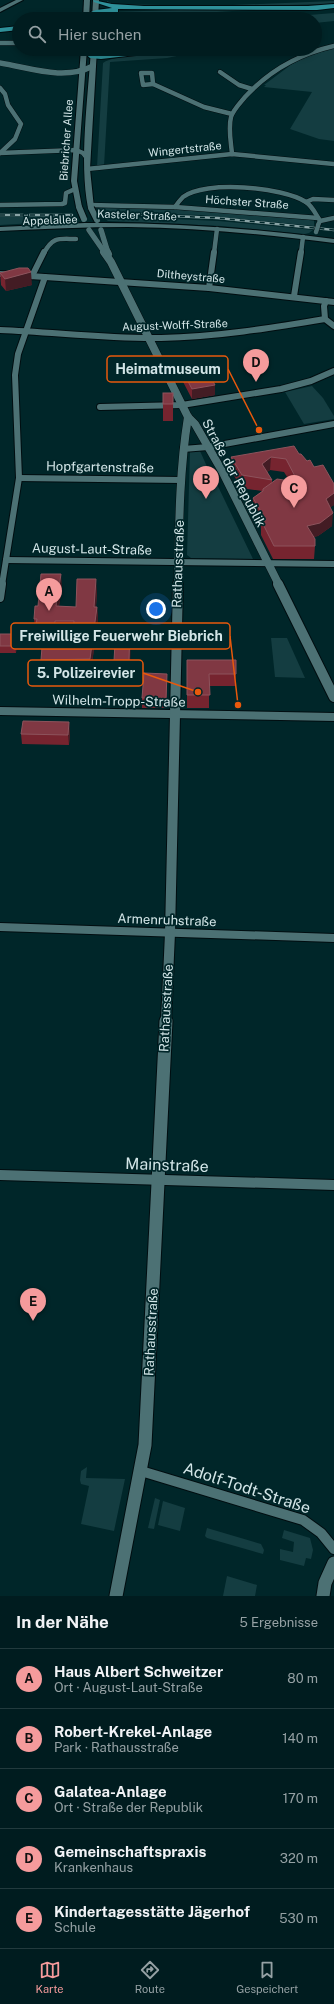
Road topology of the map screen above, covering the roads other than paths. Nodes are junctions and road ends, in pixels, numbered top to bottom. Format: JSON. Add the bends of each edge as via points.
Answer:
{"nodes":[{"id":1,"x":20,"y":0,"type":"edge"},
{"id":2,"x":87,"y":0,"type":"edge"},
{"id":3,"x":96,"y":0,"type":"edge"},
{"id":4,"x":334,"y":6,"type":"edge"},
{"id":5,"x":144,"y":8,"type":"junction"},
{"id":6,"x":316,"y":8,"type":"junction"},
{"id":7,"x":0,"y":10,"type":"edge"},
{"id":8,"x":334,"y":10,"type":"edge"},
{"id":9,"x":86,"y":12,"type":"edge"},
{"id":10,"x":96,"y":12,"type":"edge"},
{"id":11,"x":120,"y":12,"type":"edge"},
{"id":12,"x":252,"y":12,"type":"edge"},
{"id":13,"x":308,"y":12,"type":"edge"},
{"id":14,"x":12,"y":29,"type":"edge"},
{"id":15,"x":0,"y":30,"type":"edge"},
{"id":16,"x":12,"y":33,"type":"edge"},
{"id":17,"x":0,"y":34,"type":"edge"},
{"id":18,"x":0,"y":43,"type":"edge"},
{"id":19,"x":12,"y":43,"type":"edge"},
{"id":20,"x":334,"y":46,"type":"edge"},
{"id":21,"x":322,"y":50,"type":"edge"},
{"id":22,"x":83,"y":56,"type":"edge"},
{"id":23,"x":90,"y":56,"type":"edge"},
{"id":24,"x":94,"y":56,"type":"edge"},
{"id":25,"x":110,"y":56,"type":"edge"},
{"id":26,"x":302,"y":56,"type":"edge"},
{"id":27,"x":83,"y":62,"type":"junction"},
{"id":28,"x":0,"y":63,"type":"edge"},
{"id":29,"x":93,"y":66,"type":"junction"},
{"id":30,"x":82,"y":72,"type":"junction"},
{"id":31,"x":220,"y":72,"type":"dead end"},
{"id":32,"x":92,"y":81,"type":"junction"},
{"id":33,"x":153,"y":84,"type":"dead end"},
{"id":34,"x":0,"y":88,"type":"edge"},
{"id":35,"x":252,"y":89,"type":"junction"},
{"id":36,"x":232,"y":114,"type":"junction"},
{"id":37,"x":76,"y":150,"type":"junction"},
{"id":38,"x":0,"y":153,"type":"edge"},
{"id":39,"x":232,"y":154,"type":"junction"},
{"id":40,"x":87,"y":158,"type":"junction"},
{"id":41,"x":334,"y":164,"type":"edge"},
{"id":42,"x":75,"y":169,"type":"junction"},
{"id":43,"x":87,"y":169,"type":"junction"},
{"id":44,"x":74,"y":189,"type":"junction"},
{"id":45,"x":334,"y":200,"type":"edge"},
{"id":46,"x":306,"y":202,"type":"junction"},
{"id":47,"x":0,"y":205,"type":"edge"},
{"id":48,"x":91,"y":206,"type":"junction"},
{"id":49,"x":175,"y":207,"type":"junction"},
{"id":50,"x":334,"y":218,"type":"edge"},
{"id":51,"x":86,"y":225,"type":"junction"},
{"id":52,"x":99,"y":225,"type":"junction"},
{"id":53,"x":317,"y":227,"type":"junction"},
{"id":54,"x":0,"y":229,"type":"edge"},
{"id":55,"x":217,"y":229,"type":"junction"},
{"id":56,"x":0,"y":234,"type":"edge"},
{"id":57,"x":301,"y":237,"type":"junction"},
{"id":58,"x":76,"y":238,"type":"dead end"},
{"id":59,"x":334,"y":241,"type":"edge"},
{"id":60,"x":111,"y":262,"type":"junction"},
{"id":61,"x":0,"y":274,"type":"edge"},
{"id":62,"x":32,"y":276,"type":"junction"},
{"id":63,"x":45,"y":277,"type":"junction"},
{"id":64,"x":120,"y":280,"type":"junction"},
{"id":65,"x":209,"y":288,"type":"junction"},
{"id":66,"x":294,"y":296,"type":"junction"},
{"id":67,"x":326,"y":301,"type":"junction"},
{"id":68,"x":334,"y":302,"type":"edge"},
{"id":69,"x":325,"y":320,"type":"junction"},
{"id":70,"x":334,"y":326,"type":"edge"},
{"id":71,"x":0,"y":330,"type":"edge"},
{"id":72,"x":26,"y":331,"type":"junction"},
{"id":73,"x":149,"y":338,"type":"junction"},
{"id":74,"x":334,"y":371,"type":"edge"},
{"id":75,"x":182,"y":405,"type":"junction"},
{"id":76,"x":100,"y":407,"type":"dead end"},
{"id":77,"x":188,"y":417,"type":"junction"},
{"id":78,"x":334,"y":424,"type":"edge"},
{"id":79,"x":208,"y":447,"type":"junction"},
{"id":80,"x":183,"y":449,"type":"junction"},
{"id":81,"x":20,"y":478,"type":"junction"},
{"id":82,"x":181,"y":480,"type":"junction"},
{"id":83,"x":6,"y":560,"type":"junction"},
{"id":84,"x":178,"y":562,"type":"junction"},
{"id":85,"x":266,"y":563,"type":"junction"},
{"id":86,"x":334,"y":564,"type":"edge"},
{"id":87,"x":0,"y":598,"type":"edge"},
{"id":88,"x":334,"y":697,"type":"edge"},
{"id":89,"x":0,"y":711,"type":"edge"},
{"id":90,"x":176,"y":714,"type":"junction"},
{"id":91,"x":334,"y":716,"type":"edge"},
{"id":92,"x":0,"y":928,"type":"edge"},
{"id":93,"x":170,"y":934,"type":"junction"},
{"id":94,"x":334,"y":938,"type":"edge"},
{"id":95,"x":0,"y":1175,"type":"edge"},
{"id":96,"x":158,"y":1180,"type":"junction"},
{"id":97,"x":334,"y":1186,"type":"edge"},
{"id":98,"x":142,"y":1471,"type":"junction"},
{"id":99,"x":332,"y":1547,"type":"edge"},
{"id":100,"x":334,"y":1563,"type":"edge"},
{"id":101,"x":116,"y":1596,"type":"edge"},
{"id":102,"x":323,"y":1596,"type":"edge"}],
"edges":[{"from":1,"to":7,"type":"main road"},
{"from":2,"to":9,"type":"main road"},
{"from":3,"to":5,"type":"highway","via":[[111,6]]},
{"from":3,"to":10,"type":"main road"},
{"from":4,"to":6,"type":"highway"},
{"from":5,"to":6,"type":"highway"},
{"from":5,"to":11,"type":"highway"},
{"from":6,"to":12,"type":"highway"},
{"from":8,"to":13,"type":"highway"},
{"from":14,"to":15,"type":"highway"},
{"from":16,"to":17,"type":"highway"},
{"from":18,"to":19,"type":"street"},
{"from":20,"to":21,"type":"street"},
{"from":22,"to":27,"type":"main road","name":"Biebricher Allee"},
{"from":23,"to":27,"type":"highway"},
{"from":24,"to":29,"type":"main road","name":"Biebricher Allee"},
{"from":25,"to":29,"type":"highway"},
{"from":26,"to":35,"type":"street","via":[[281,67]]},
{"from":27,"to":30,"type":"main road","name":"Biebricher Allee"},
{"from":28,"to":30,"type":"street","via":[[50,72]]},
{"from":29,"to":30,"type":"street"},
{"from":29,"to":32,"type":"main road","name":"Biebricher Allee"},
{"from":30,"to":32,"type":"street"},
{"from":30,"to":37,"type":"main road","name":"Biebricher Allee"},
{"from":31,"to":35,"type":"street","via":[[239,85]]},
{"from":32,"to":40,"type":"main road","name":"Biebricher Allee"},
{"from":33,"to":36,"type":"street","via":[[204,107]]},
{"from":34,"to":38,"type":"street","via":[[21,124],[15,140]]},
{"from":35,"to":36,"type":"street"},
{"from":36,"to":39,"type":"street","via":[[229,124]]},
{"from":37,"to":38,"type":"street"},
{"from":37,"to":40,"type":"street"},
{"from":37,"to":42,"type":"main road","name":"Biebricher Allee"},
{"from":39,"to":41,"type":"street","name":"Wingertstraße"},
{"from":39,"to":43,"type":"street","name":"Wingertstraße"},
{"from":40,"to":43,"type":"main road","name":"Biebricher Allee"},
{"from":42,"to":43,"type":"main road"},
{"from":42,"to":44,"type":"main road","name":"Biebricher Allee"},
{"from":43,"to":48,"type":"main road","name":"Biebricher Allee"},
{"from":44,"to":47,"type":"street","via":[[66,193],[65,203],[62,204]]},
{"from":44,"to":51,"type":"main road","name":"Biebricher Allee","bridge":true},
{"from":45,"to":46,"type":"street","via":[[318,199]]},
{"from":46,"to":49,"type":"street","name":"Höchster Straße","via":[[272,191],[220,187],[186,195]]},
{"from":46,"to":53,"type":"street","name":"Höchster Straße"},
{"from":48,"to":49,"type":"street","name":"Höchster Straße"},
{"from":48,"to":52,"type":"main road","name":"Biebricher Allee","bridge":true},
{"from":49,"to":53,"type":"street","name":"Höchster Straße"},
{"from":50,"to":53,"type":"street"},
{"from":51,"to":52,"type":"main road","name":"Äppelallee"},
{"from":51,"to":54,"type":"main road","name":"Äppelallee"},
{"from":51,"to":56,"type":"main road","name":"Äppelallee"},
{"from":51,"to":60,"type":"street","name":"Straße der Republik"},
{"from":52,"to":55,"type":"main road","name":"Kasteler Straße"},
{"from":52,"to":60,"type":"street","name":"Straße der Republik"},
{"from":53,"to":57,"type":"main road","name":"Kasteler Straße"},
{"from":53,"to":59,"type":"main road","name":"Kasteler Straße"},
{"from":55,"to":57,"type":"main road","name":"Kasteler Straße"},
{"from":55,"to":65,"type":"street"},
{"from":57,"to":66,"type":"street"},
{"from":58,"to":62,"type":"street","via":[[54,240],[48,245]]},
{"from":60,"to":64,"type":"street","name":"Straße der Republik"},
{"from":61,"to":62,"type":"street","name":"Diltheystraße"},
{"from":62,"to":63,"type":"street","name":"Diltheystraße"},
{"from":63,"to":64,"type":"street","name":"Diltheystraße"},
{"from":63,"to":72,"type":"street"},
{"from":64,"to":65,"type":"street","name":"Diltheystraße"},
{"from":64,"to":73,"type":"street","name":"Straße der Republik"},
{"from":65,"to":66,"type":"street","name":"Diltheystraße"},
{"from":66,"to":67,"type":"street","name":"Diltheystraße"},
{"from":67,"to":68,"type":"street","name":"Diltheystraße"},
{"from":67,"to":69,"type":"street"},
{"from":69,"to":70,"type":"street"},
{"from":69,"to":73,"type":"street","name":"August-Wolff-Straße","via":[[228,334]]},
{"from":71,"to":72,"type":"street","name":"August-Wolff-Straße"},
{"from":72,"to":73,"type":"street","name":"August-Wolff-Straße"},
{"from":72,"to":81,"type":"street","via":[[18,354],[15,375]]},
{"from":73,"to":75,"type":"street","name":"Straße der Republik"},
{"from":74,"to":75,"type":"street","via":[[311,381],[281,389]]},
{"from":75,"to":76,"type":"street"},
{"from":75,"to":77,"type":"street","name":"Straße der Republik"},
{"from":77,"to":79,"type":"street","name":"Straße der Republik"},
{"from":77,"to":80,"type":"street","name":"Rathausstraße"},
{"from":78,"to":79,"type":"street"},
{"from":79,"to":80,"type":"street"},
{"from":79,"to":85,"type":"street","name":"Straße der Republik"},
{"from":80,"to":82,"type":"street","name":"Rathausstraße"},
{"from":81,"to":82,"type":"street","name":"Hopfgartenstraße"},
{"from":81,"to":83,"type":"street"},
{"from":82,"to":84,"type":"street","name":"Rathausstraße"},
{"from":83,"to":84,"type":"street","name":"August-Laut-Straße"},
{"from":83,"to":87,"type":"street"},
{"from":84,"to":85,"type":"street","name":"August-Laut-Straße"},
{"from":84,"to":90,"type":"street","name":"Rathausstraße"},
{"from":85,"to":86,"type":"street","name":"August-Laut-Straße"},
{"from":85,"to":88,"type":"street","name":"Straße der Republik"},
{"from":89,"to":90,"type":"street","name":"Wilhelm-Tropp-Straße"},
{"from":90,"to":91,"type":"street","name":"Wilhelm-Tropp-Straße","via":[[321,718]]},
{"from":90,"to":93,"type":"street","name":"Rathausstraße"},
{"from":92,"to":93,"type":"street","name":"Armenruhstraße"},
{"from":93,"to":94,"type":"street","name":"Armenruhstraße"},
{"from":93,"to":96,"type":"street","name":"Rathausstraße"},
{"from":95,"to":96,"type":"street","name":"Mainstraße"},
{"from":96,"to":97,"type":"street","name":"Mainstraße"},
{"from":96,"to":98,"type":"street","name":"Rathausstraße"},
{"from":98,"to":99,"type":"street","name":"Adolf-Todt-Straße","via":[[303,1520],[321,1533]]},
{"from":98,"to":101,"type":"street","name":"Rathausstraße"},
{"from":100,"to":102,"type":"street","via":[[325,1583]]}]}
